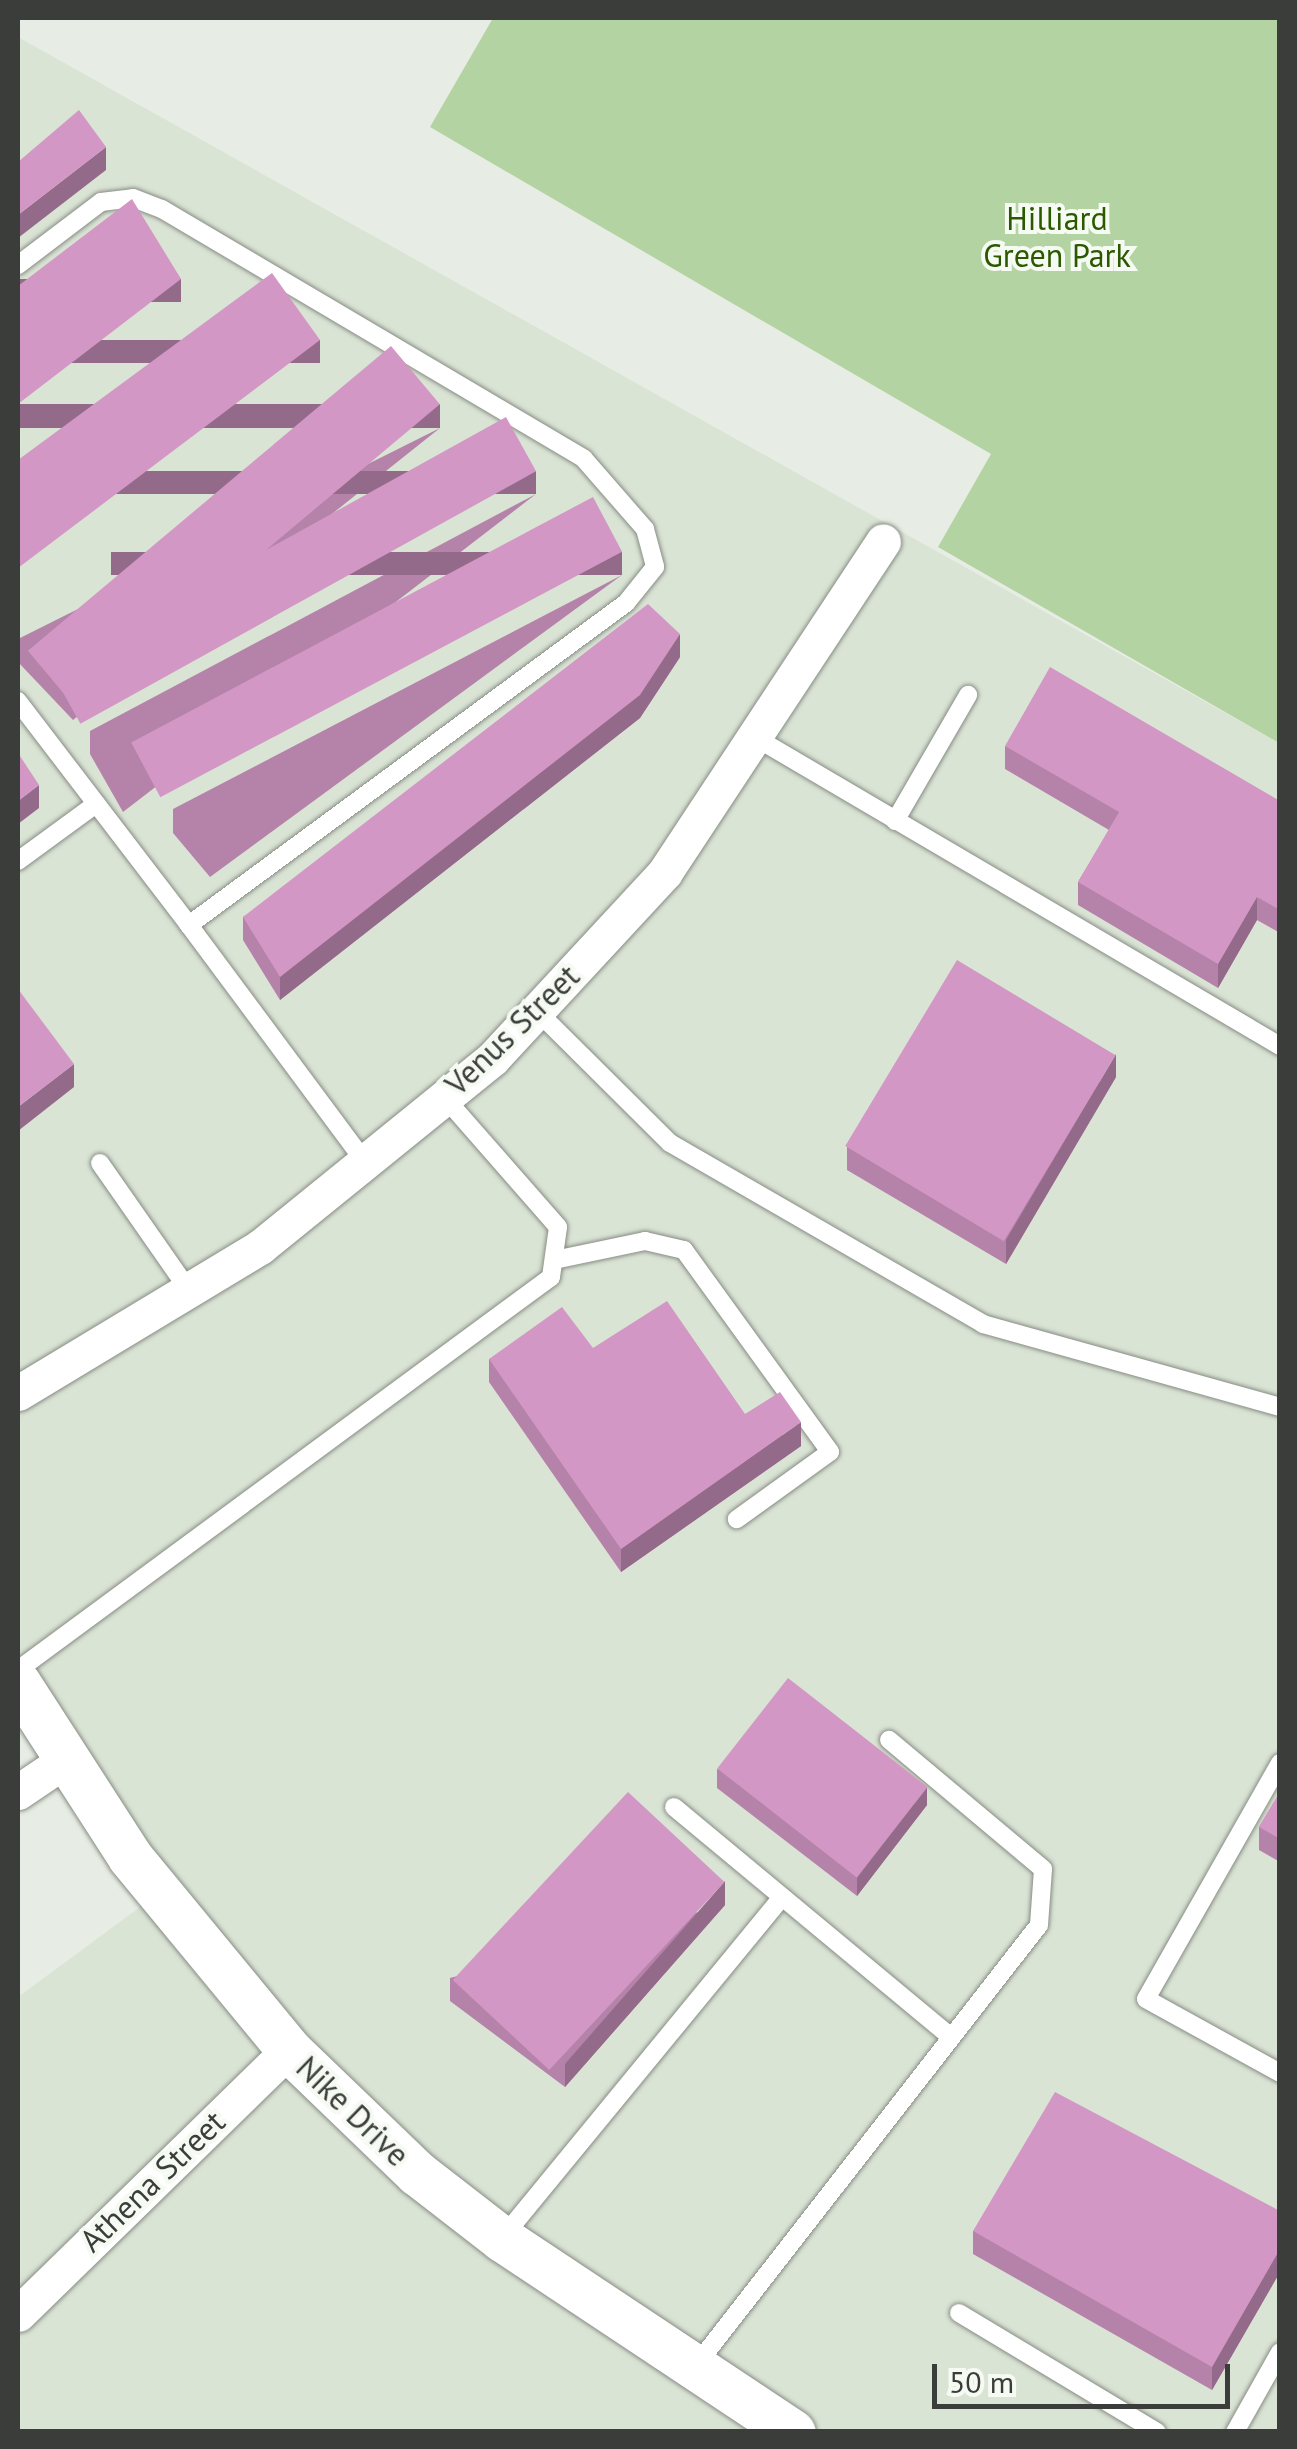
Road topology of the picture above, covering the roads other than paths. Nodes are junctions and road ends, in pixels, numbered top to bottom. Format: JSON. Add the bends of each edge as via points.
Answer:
{"nodes":[{"id":1,"x":18,"y":265,"type":"edge"},
{"id":2,"x":883,"y":542,"type":"dead end"},
{"id":3,"x":968,"y":695,"type":"dead end"},
{"id":4,"x":18,"y":702,"type":"edge"},
{"id":5,"x":758,"y":739,"type":"junction"},
{"id":6,"x":96,"y":804,"type":"junction"},
{"id":7,"x":894,"y":822,"type":"junction"},
{"id":8,"x":18,"y":861,"type":"edge"},
{"id":9,"x":189,"y":925,"type":"junction"},
{"id":10,"x":536,"y":1012,"type":"junction"},
{"id":11,"x":1280,"y":1046,"type":"edge"},
{"id":12,"x":444,"y":1097,"type":"junction"},
{"id":13,"x":365,"y":1162,"type":"junction"},
{"id":14,"x":100,"y":1163,"type":"dead end"},
{"id":15,"x":559,"y":1259,"type":"junction"},
{"id":16,"x":190,"y":1292,"type":"junction"},
{"id":17,"x":18,"y":1393,"type":"edge"},
{"id":18,"x":1280,"y":1407,"type":"edge"},
{"id":19,"x":737,"y":1519,"type":"dead end"},
{"id":20,"x":18,"y":1670,"type":"edge"},
{"id":21,"x":18,"y":1682,"type":"edge"},
{"id":22,"x":889,"y":1740,"type":"dead end"},
{"id":23,"x":66,"y":1759,"type":"junction"},
{"id":24,"x":1280,"y":1764,"type":"edge"},
{"id":25,"x":18,"y":1792,"type":"edge"},
{"id":26,"x":674,"y":1807,"type":"dead end"},
{"id":27,"x":782,"y":1897,"type":"junction"},
{"id":28,"x":952,"y":2037,"type":"junction"},
{"id":29,"x":289,"y":2050,"type":"junction"},
{"id":30,"x":1280,"y":2073,"type":"edge"},
{"id":31,"x":502,"y":2239,"type":"junction"},
{"id":32,"x":958,"y":2313,"type":"dead end"},
{"id":33,"x":18,"y":2314,"type":"edge"},
{"id":34,"x":1280,"y":2352,"type":"edge"},
{"id":35,"x":692,"y":2371,"type":"junction"},
{"id":36,"x":792,"y":2432,"type":"edge"},
{"id":37,"x":1157,"y":2432,"type":"edge"},
{"id":38,"x":1235,"y":2432,"type":"edge"}],
"edges":[{"from":1,"to":9,"type":"lane","via":[[101,202],[134,198],[162,209],[584,460],[644,529],[655,567],[626,602]]},
{"from":2,"to":5,"type":"street","name":"Venus Street"},
{"from":3,"to":7,"type":"lane"},
{"from":4,"to":6,"type":"lane"},
{"from":5,"to":7,"type":"lane"},
{"from":5,"to":10,"type":"street","name":"Venus Street","via":[[665,872]]},
{"from":6,"to":8,"type":"lane"},
{"from":6,"to":9,"type":"lane"},
{"from":7,"to":11,"type":"lane"},
{"from":9,"to":13,"type":"lane"},
{"from":10,"to":12,"type":"street","name":"Venus Street"},
{"from":10,"to":18,"type":"lane","via":[[670,1143],[983,1324]]},
{"from":12,"to":13,"type":"street","name":"Venus Street"},
{"from":12,"to":15,"type":"lane","via":[[558,1227]]},
{"from":13,"to":16,"type":"street","name":"Venus Street"},
{"from":14,"to":16,"type":"lane"},
{"from":15,"to":19,"type":"lane","via":[[645,1241],[684,1250],[830,1452]]},
{"from":15,"to":20,"type":"lane","via":[[538,1292]]},
{"from":16,"to":17,"type":"street","name":"Venus Street"},
{"from":21,"to":23,"type":"street","name":"Nike Drive"},
{"from":22,"to":28,"type":"lane","via":[[1043,1869],[1040,1925]]},
{"from":23,"to":25,"type":"street"},
{"from":23,"to":29,"type":"street","name":"Nike Drive","via":[[130,1857]]},
{"from":24,"to":30,"type":"lane","via":[[1146,1998]]},
{"from":26,"to":27,"type":"lane"},
{"from":27,"to":28,"type":"lane"},
{"from":27,"to":31,"type":"lane"},
{"from":28,"to":35,"type":"lane"},
{"from":29,"to":31,"type":"street","name":"Nike Drive","via":[[417,2173]]},
{"from":29,"to":33,"type":"street","name":"Athena Street"},
{"from":31,"to":35,"type":"street","name":"Nike Drive"},
{"from":32,"to":37,"type":"lane"},
{"from":34,"to":38,"type":"lane"},
{"from":35,"to":36,"type":"street","name":"Nike Drive"}]}
